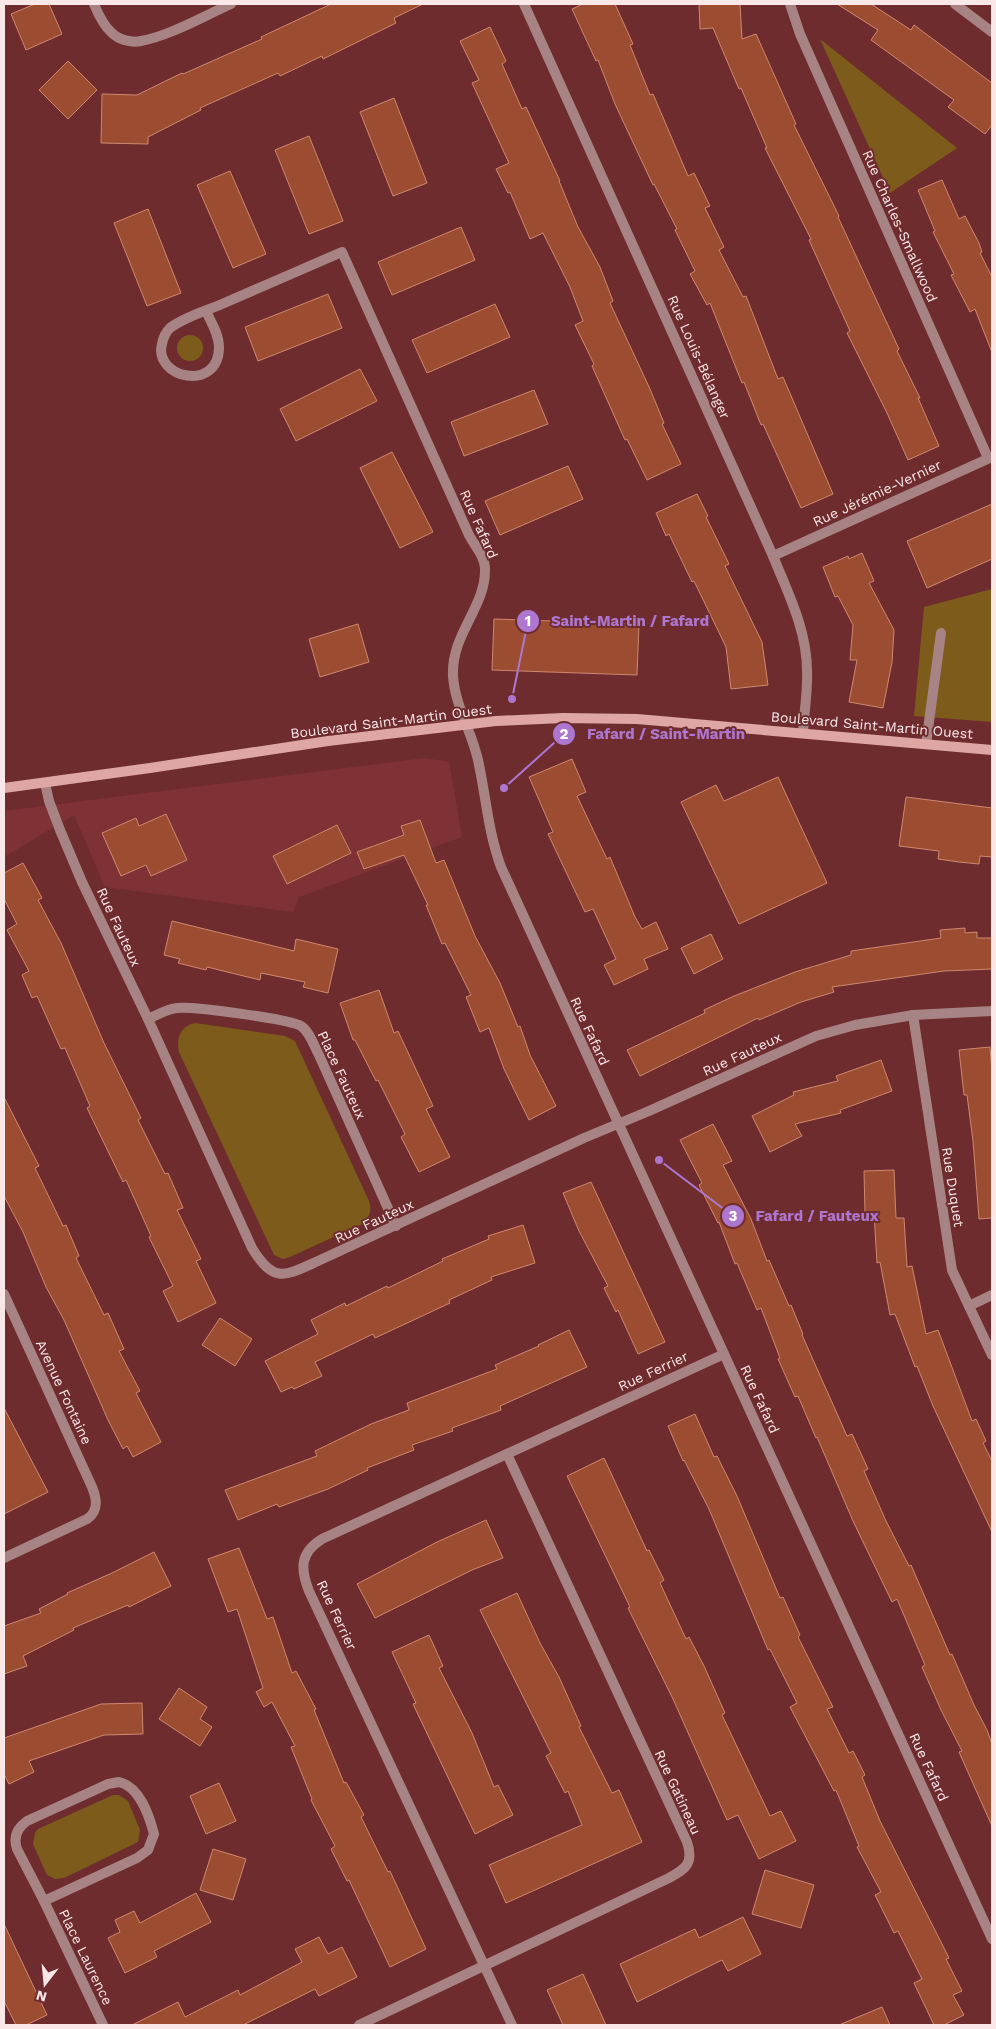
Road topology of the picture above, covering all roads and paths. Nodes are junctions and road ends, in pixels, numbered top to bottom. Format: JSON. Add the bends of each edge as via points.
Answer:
{"nodes":[{"id":1,"x":94,"y":4,"type":"edge"},
{"id":2,"x":231,"y":4,"type":"edge"},
{"id":3,"x":524,"y":4,"type":"edge"},
{"id":4,"x":790,"y":4,"type":"edge"},
{"id":5,"x":955,"y":4,"type":"edge"},
{"id":6,"x":992,"y":32,"type":"edge"},
{"id":7,"x":206,"y":311,"type":"junction"},
{"id":8,"x":990,"y":457,"type":"edge"},
{"id":9,"x":774,"y":556,"type":"junction"},
{"id":10,"x":942,"y":632,"type":"dead end"},
{"id":11,"x":466,"y":725,"type":"junction"},
{"id":12,"x":803,"y":733,"type":"junction"},
{"id":13,"x":926,"y":744,"type":"junction"},
{"id":14,"x":992,"y":750,"type":"edge"},
{"id":15,"x":45,"y":782,"type":"junction"},
{"id":16,"x":4,"y":788,"type":"edge"},
{"id":17,"x":992,"y":1011,"type":"edge"},
{"id":18,"x":913,"y":1015,"type":"junction"},
{"id":19,"x":148,"y":1019,"type":"junction"},
{"id":20,"x":618,"y":1124,"type":"junction"},
{"id":21,"x":396,"y":1226,"type":"junction"},
{"id":22,"x":4,"y":1294,"type":"edge"},
{"id":23,"x":992,"y":1295,"type":"edge"},
{"id":24,"x":970,"y":1306,"type":"junction"},
{"id":25,"x":724,"y":1354,"type":"junction"},
{"id":26,"x":992,"y":1355,"type":"edge"},
{"id":27,"x":506,"y":1454,"type":"junction"},
{"id":28,"x":4,"y":1558,"type":"edge"},
{"id":29,"x":44,"y":1901,"type":"junction"},
{"id":30,"x":992,"y":1939,"type":"edge"},
{"id":31,"x":484,"y":1966,"type":"junction"},
{"id":32,"x":103,"y":2025,"type":"edge"},
{"id":33,"x":358,"y":2025,"type":"edge"},
{"id":34,"x":512,"y":2025,"type":"edge"}],
"edges":[{"from":1,"to":2,"type":"street","via":[[113,34],[140,42]]},
{"from":3,"to":9,"type":"street","name":"Rue Louis-Bélanger"},
{"from":4,"to":8,"type":"street","name":"Rue Charles-Smallwood","via":[[796,25]]},
{"from":5,"to":6,"type":"street"},
{"from":7,"to":7,"type":"street","name":"Rue Fafard","via":[[169,329],[163,338],[160,348],[169,368],[196,376],[212,368],[219,347]]},
{"from":7,"to":11,"type":"street","name":"Rue Fafard","via":[[342,252],[485,568],[481,592],[454,654],[453,678]]},
{"from":8,"to":9,"type":"street","name":"Rue Jérémie-Vernier"},
{"from":9,"to":12,"type":"street","name":"Rue Louis-Bélanger","via":[[798,616],[804,643],[808,670]]},
{"from":10,"to":13,"type":"street"},
{"from":11,"to":12,"type":"main road","name":"Boulevard Saint-Martin Ouest","via":[[600,717]]},
{"from":11,"to":15,"type":"main road","name":"Boulevard Saint-Martin Ouest","via":[[328,741]]},
{"from":11,"to":20,"type":"street","name":"Rue Fafard","via":[[478,759],[491,836],[501,867]]},
{"from":12,"to":13,"type":"main road","name":"Boulevard Saint-Martin Ouest"},
{"from":13,"to":14,"type":"main road","name":"Boulevard Saint-Martin Ouest"},
{"from":15,"to":16,"type":"main road","name":"Boulevard Saint-Martin Ouest"},
{"from":15,"to":19,"type":"street","name":"Rue Fauteux","via":[[78,873]]},
{"from":17,"to":18,"type":"street","name":"Rue Fauteux"},
{"from":18,"to":20,"type":"street","name":"Rue Fauteux","via":[[816,1036]]},
{"from":18,"to":24,"type":"street","name":"Rue Duquet","via":[[952,1270]]},
{"from":19,"to":21,"type":"street","name":"Place Fauteux","via":[[172,1009],[193,1008],[281,1020],[302,1027],[313,1043]]},
{"from":19,"to":21,"type":"street","name":"Rue Fauteux","via":[[252,1248],[264,1267],[279,1274],[293,1272]]},
{"from":20,"to":21,"type":"street","name":"Rue Fauteux"},
{"from":20,"to":25,"type":"street","name":"Rue Fafard"},
{"from":22,"to":28,"type":"street","name":"Avenue Fontaine","via":[[96,1502],[94,1512],[86,1519]]},
{"from":23,"to":24,"type":"street"},
{"from":24,"to":26,"type":"street","name":"Rue Duquet"},
{"from":25,"to":27,"type":"street","name":"Rue Ferrier"},
{"from":25,"to":30,"type":"street","name":"Rue Fafard"},
{"from":27,"to":31,"type":"street","name":"Rue Ferrier","via":[[322,1539],[309,1549],[304,1568],[310,1591]]},
{"from":27,"to":31,"type":"street","name":"Rue Gatineau","via":[[687,1842],[690,1858],[686,1866],[669,1878]]},
{"from":29,"to":29,"type":"street","name":"Place Laurence","via":[[148,1850],[153,1840],[152,1828],[130,1786],[119,1782],[108,1784],[20,1827],[15,1844]]},
{"from":29,"to":32,"type":"street","name":"Place Laurence"},
{"from":31,"to":33,"type":"street","name":"Rue Gatineau"},
{"from":31,"to":34,"type":"street","name":"Rue Ferrier"}]}
